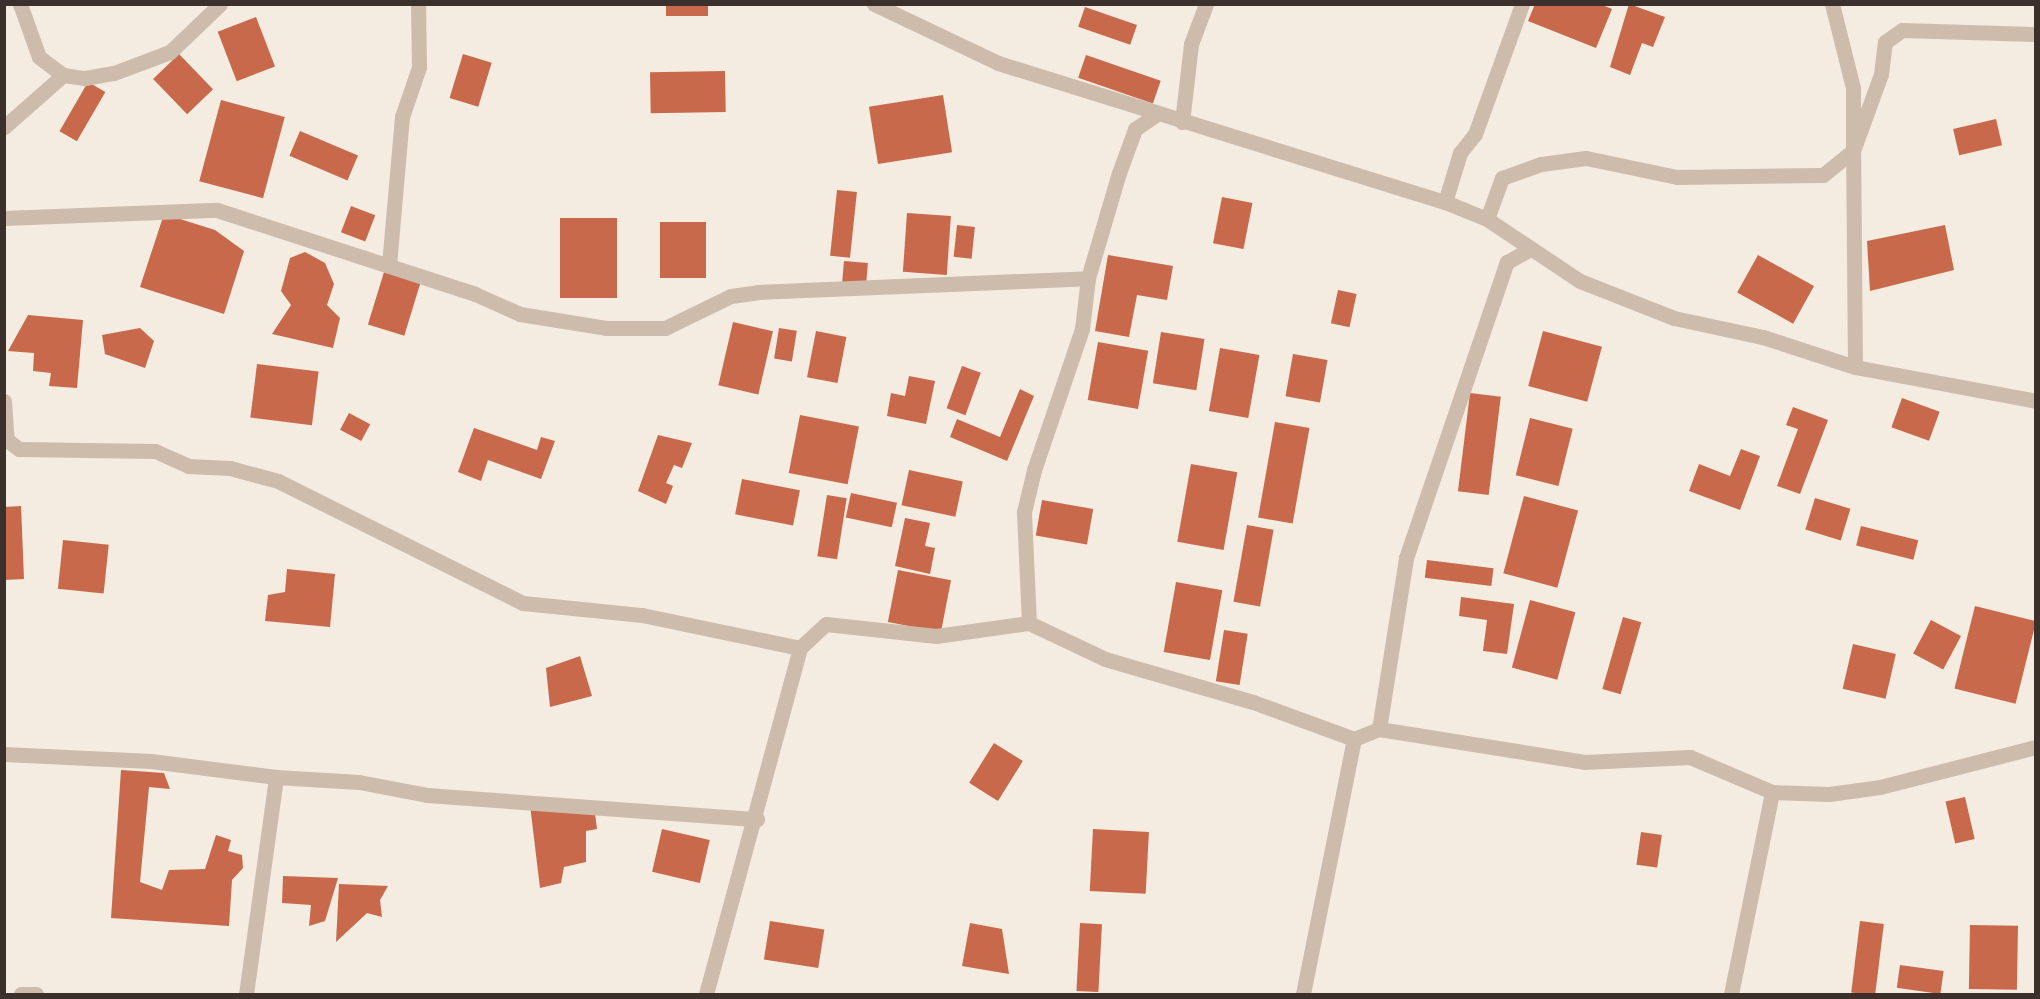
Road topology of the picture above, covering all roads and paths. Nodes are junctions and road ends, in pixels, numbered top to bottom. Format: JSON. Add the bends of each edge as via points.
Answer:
{"nodes":[{"id":1,"x":20,"y":4,"type":"edge"},
{"id":2,"x":220,"y":4,"type":"edge"},
{"id":3,"x":418,"y":4,"type":"edge"},
{"id":4,"x":874,"y":4,"type":"edge"},
{"id":5,"x":1206,"y":4,"type":"edge"},
{"id":6,"x":1522,"y":4,"type":"edge"},
{"id":7,"x":1832,"y":4,"type":"edge"},
{"id":8,"x":2036,"y":34,"type":"edge"},
{"id":9,"x":63,"y":75,"type":"junction"},
{"id":10,"x":1157,"y":114,"type":"junction"},
{"id":11,"x":1182,"y":122,"type":"junction"},
{"id":12,"x":5,"y":124,"type":"edge"},
{"id":13,"x":1853,"y":151,"type":"junction"},
{"id":14,"x":1445,"y":202,"type":"junction"},
{"id":15,"x":4,"y":218,"type":"edge"},
{"id":16,"x":1487,"y":219,"type":"junction"},
{"id":17,"x":1529,"y":250,"type":"junction"},
{"id":18,"x":389,"y":265,"type":"junction"},
{"id":19,"x":1088,"y":278,"type":"junction"},
{"id":20,"x":1854,"y":367,"type":"junction"},
{"id":21,"x":2036,"y":400,"type":"edge"},
{"id":22,"x":4,"y":401,"type":"edge"},
{"id":23,"x":27,"y":450,"type":"junction"},
{"id":24,"x":4,"y":454,"type":"edge"},
{"id":25,"x":1029,"y":623,"type":"junction"},
{"id":26,"x":800,"y":648,"type":"junction"},
{"id":27,"x":1378,"y":729,"type":"junction"},
{"id":28,"x":1354,"y":740,"type":"junction"},
{"id":29,"x":2036,"y":747,"type":"edge"},
{"id":30,"x":4,"y":754,"type":"edge"},
{"id":31,"x":276,"y":777,"type":"junction"},
{"id":32,"x":1772,"y":792,"type":"junction"},
{"id":33,"x":757,"y":819,"type":"junction"},
{"id":34,"x":21,"y":994,"type":"edge"},
{"id":35,"x":36,"y":994,"type":"edge"},
{"id":36,"x":246,"y":994,"type":"edge"},
{"id":37,"x":706,"y":994,"type":"edge"},
{"id":38,"x":1304,"y":994,"type":"edge"},
{"id":39,"x":1731,"y":994,"type":"edge"}],
"edges":[{"from":1,"to":9,"type":"street","via":[[39,57]]},
{"from":2,"to":9,"type":"street","via":[[170,51],[146,63],[85,78]]},
{"from":3,"to":18,"type":"street","via":[[419,67],[402,117]]},
{"from":4,"to":10,"type":"street","via":[[998,63]]},
{"from":5,"to":11,"type":"street","via":[[1191,44]]},
{"from":6,"to":14,"type":"street","via":[[1474,134],[1460,153]]},
{"from":7,"to":13,"type":"street","via":[[1853,88]]},
{"from":8,"to":13,"type":"street","via":[[1902,30],[1891,34]]},
{"from":9,"to":12,"type":"street"},
{"from":10,"to":11,"type":"street"},
{"from":10,"to":19,"type":"street","via":[[1135,129]]},
{"from":11,"to":14,"type":"street"},
{"from":13,"to":16,"type":"street","via":[[1823,175],[1677,177],[1586,158],[1541,164],[1502,178]]},
{"from":13,"to":20,"type":"street"},
{"from":14,"to":16,"type":"street"},
{"from":15,"to":18,"type":"street","via":[[217,210]]},
{"from":16,"to":17,"type":"street"},
{"from":17,"to":20,"type":"street","via":[[1580,281],[1674,318],[1763,337]]},
{"from":17,"to":27,"type":"street","via":[[1507,262],[1406,558]]},
{"from":18,"to":19,"type":"street","via":[[520,314],[572,324],[644,330],[682,324],[731,296],[758,292]]},
{"from":19,"to":25,"type":"street","via":[[1082,329],[1024,512]]},
{"from":20,"to":21,"type":"street"},
{"from":22,"to":23,"type":"street","via":[[7,440]]},
{"from":23,"to":24,"type":"street"},
{"from":23,"to":26,"type":"street","via":[[155,451],[188,466],[230,468],[289,486],[512,600],[642,615]]},
{"from":25,"to":26,"type":"street","via":[[936,636],[826,624]]},
{"from":25,"to":28,"type":"street","via":[[1105,658],[1253,702]]},
{"from":26,"to":33,"type":"street"},
{"from":27,"to":28,"type":"street"},
{"from":27,"to":32,"type":"street","via":[[1584,762],[1690,757]]},
{"from":28,"to":38,"type":"street"},
{"from":29,"to":32,"type":"street","via":[[1880,787],[1828,794]]},
{"from":30,"to":31,"type":"street","via":[[151,761]]},
{"from":31,"to":33,"type":"street","via":[[359,782],[427,795]]},
{"from":31,"to":36,"type":"street"},
{"from":32,"to":39,"type":"street"},
{"from":33,"to":37,"type":"street"},
{"from":34,"to":35,"type":"street"}]}
